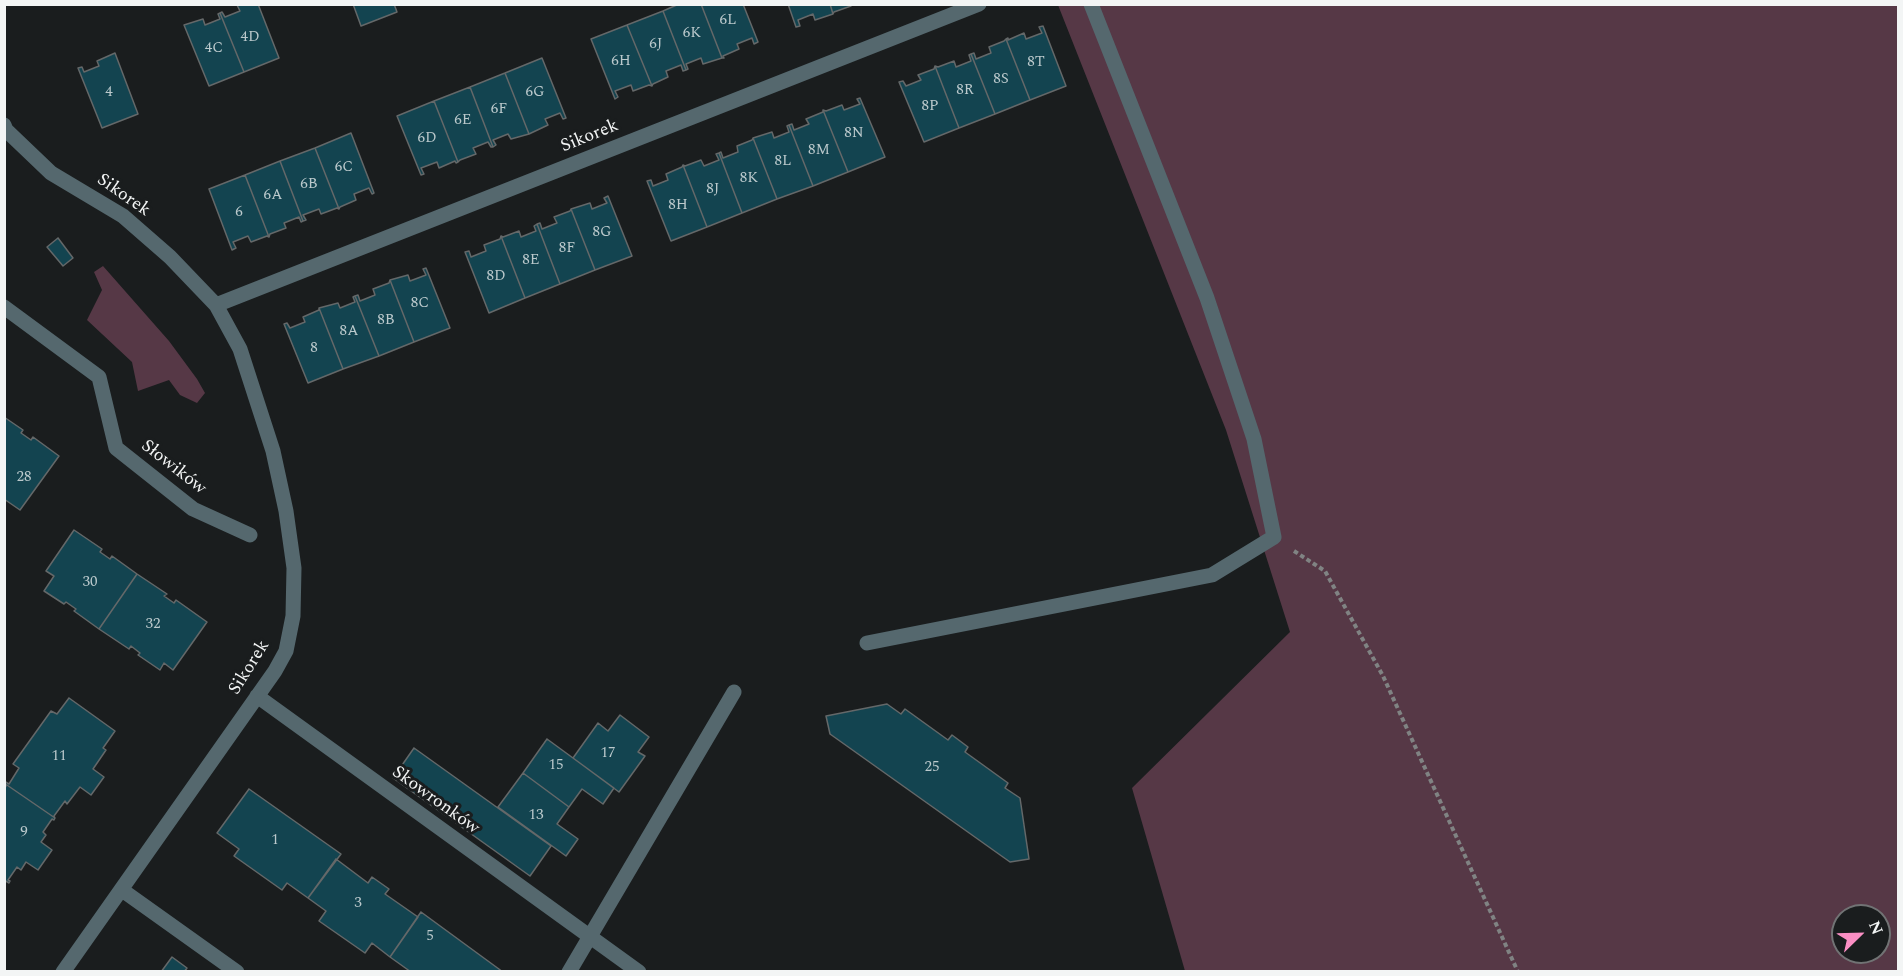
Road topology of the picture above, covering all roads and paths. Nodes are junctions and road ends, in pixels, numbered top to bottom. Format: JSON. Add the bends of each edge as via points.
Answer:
{"nodes":[{"id":1,"x":979,"y":4,"type":"edge"},
{"id":2,"x":1090,"y":4,"type":"edge"},
{"id":3,"x":5,"y":130,"type":"edge"},
{"id":4,"x":216,"y":305,"type":"junction"},
{"id":5,"x":4,"y":307,"type":"edge"},
{"id":6,"x":250,"y":535,"type":"dead end"},
{"id":7,"x":1274,"y":537,"type":"junction"},
{"id":8,"x":867,"y":643,"type":"dead end"},
{"id":9,"x":734,"y":692,"type":"dead end"},
{"id":10,"x":257,"y":696,"type":"junction"},
{"id":11,"x":122,"y":890,"type":"junction"},
{"id":12,"x":590,"y":936,"type":"junction"},
{"id":13,"x":63,"y":972,"type":"edge"},
{"id":14,"x":237,"y":972,"type":"edge"},
{"id":15,"x":569,"y":972,"type":"edge"},
{"id":16,"x":639,"y":972,"type":"edge"},
{"id":17,"x":1518,"y":972,"type":"edge"}],
"edges":[{"from":1,"to":4,"type":"street","name":"Sikorek"},
{"from":2,"to":7,"type":"street","via":[[1207,298],[1254,439]]},
{"from":3,"to":4,"type":"street","name":"Sikorek","via":[[51,173],[123,216]]},
{"from":4,"to":10,"type":"street","name":"Sikorek","via":[[240,349],[273,451],[294,568],[293,616],[286,651]]},
{"from":5,"to":6,"type":"street","name":"Słowików","via":[[99,377],[116,448],[193,509]]},
{"from":7,"to":8,"type":"street","via":[[1212,575]]},
{"from":7,"to":17,"type":"path","via":[[1325,571],[1383,676]]},
{"from":9,"to":12,"type":"street"},
{"from":10,"to":11,"type":"street","name":"Sikorek"},
{"from":10,"to":12,"type":"street","name":"Skowronków"},
{"from":11,"to":13,"type":"street","name":"Sikorek"},
{"from":11,"to":14,"type":"street"},
{"from":12,"to":15,"type":"street"},
{"from":12,"to":16,"type":"street","name":"Skowronków"}]}
